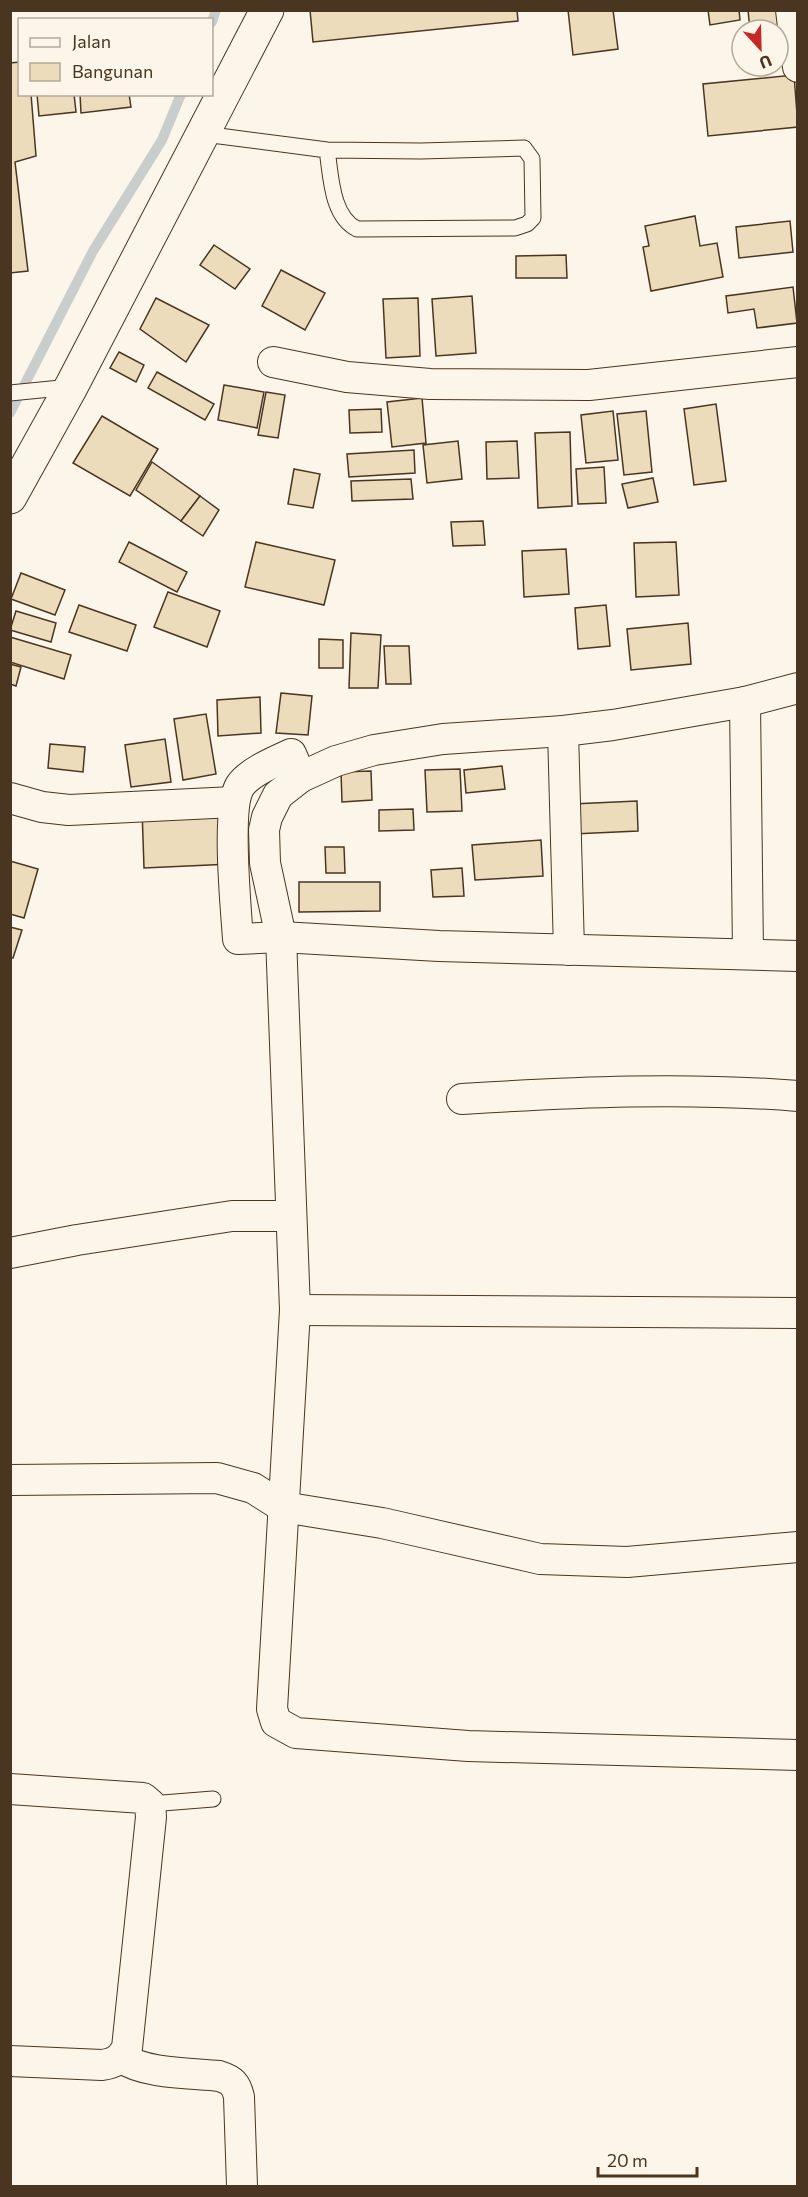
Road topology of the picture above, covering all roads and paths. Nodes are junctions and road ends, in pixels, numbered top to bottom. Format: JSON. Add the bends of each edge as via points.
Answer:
{"nodes":[{"id":1,"x":267,"y":10,"type":"edge"},
{"id":2,"x":791,"y":10,"type":"edge"},
{"id":3,"x":798,"y":67,"type":"edge"},
{"id":4,"x":204,"y":134,"type":"junction"},
{"id":5,"x":327,"y":150,"type":"junction"},
{"id":6,"x":273,"y":362,"type":"dead end"},
{"id":7,"x":798,"y":362,"type":"edge"},
{"id":8,"x":71,"y":387,"type":"junction"},
{"id":9,"x":10,"y":393,"type":"edge"},
{"id":10,"x":10,"y":497,"type":"edge"},
{"id":11,"x":798,"y":688,"type":"edge"},
{"id":12,"x":745,"y":702,"type":"junction"},
{"id":13,"x":563,"y":731,"type":"junction"},
{"id":14,"x":301,"y":777,"type":"junction"},
{"id":15,"x":10,"y":798,"type":"edge"},
{"id":16,"x":234,"y":802,"type":"junction"},
{"id":17,"x":281,"y":937,"type":"junction"},
{"id":18,"x":569,"y":950,"type":"junction"},
{"id":19,"x":748,"y":954,"type":"junction"},
{"id":20,"x":798,"y":956,"type":"edge"},
{"id":21,"x":798,"y":1096,"type":"edge"},
{"id":22,"x":462,"y":1099,"type":"dead end"},
{"id":23,"x":291,"y":1216,"type":"junction"},
{"id":24,"x":10,"y":1253,"type":"edge"},
{"id":25,"x":295,"y":1310,"type":"junction"},
{"id":26,"x":798,"y":1313,"type":"edge"},
{"id":27,"x":10,"y":1480,"type":"edge"},
{"id":28,"x":283,"y":1507,"type":"junction"},
{"id":29,"x":798,"y":1547,"type":"edge"},
{"id":30,"x":798,"y":1755,"type":"edge"},
{"id":31,"x":10,"y":1789,"type":"edge"},
{"id":32,"x":213,"y":1799,"type":"dead end"},
{"id":33,"x":150,"y":1804,"type":"junction"},
{"id":34,"x":122,"y":2058,"type":"junction"},
{"id":35,"x":10,"y":2061,"type":"edge"},
{"id":36,"x":242,"y":2187,"type":"edge"}],
"edges":[{"from":1,"to":4,"type":"street"},
{"from":2,"to":3,"type":"street"},
{"from":4,"to":5,"type":"lane"},
{"from":4,"to":8,"type":"street"},
{"from":5,"to":5,"type":"lane","via":[[524,148],[532,159],[532,218],[515,228],[357,229],[345,223],[337,205]]},
{"from":6,"to":7,"type":"street","via":[[347,377],[430,384],[590,385]]},
{"from":8,"to":9,"type":"lane"},
{"from":8,"to":10,"type":"street"},
{"from":11,"to":12,"type":"street"},
{"from":12,"to":13,"type":"street"},
{"from":12,"to":19,"type":"street"},
{"from":13,"to":14,"type":"street","via":[[442,739],[374,750]]},
{"from":13,"to":18,"type":"street"},
{"from":14,"to":16,"type":"street","via":[[291,754],[264,767],[241,785]]},
{"from":14,"to":17,"type":"street","via":[[278,795],[264,830],[265,863]]},
{"from":15,"to":16,"type":"street","via":[[69,810]]},
{"from":16,"to":17,"type":"street","via":[[238,939]]},
{"from":17,"to":18,"type":"street"},
{"from":17,"to":23,"type":"street"},
{"from":18,"to":19,"type":"street"},
{"from":19,"to":20,"type":"street"},
{"from":21,"to":22,"type":"street","via":[[600,1091]]},
{"from":23,"to":24,"type":"street","via":[[232,1216]]},
{"from":23,"to":25,"type":"street"},
{"from":25,"to":26,"type":"street"},
{"from":25,"to":28,"type":"street"},
{"from":27,"to":28,"type":"street","via":[[217,1478],[252,1488]]},
{"from":28,"to":29,"type":"street","via":[[540,1559],[627,1562]]},
{"from":28,"to":30,"type":"street","via":[[272,1709],[276,1722],[296,1733],[468,1746]]},
{"from":31,"to":33,"type":"street","via":[[143,1798]]},
{"from":32,"to":33,"type":"lane"},
{"from":33,"to":34,"type":"street","via":[[152,1817],[128,2048]]},
{"from":34,"to":35,"type":"street","via":[[102,2065]]},
{"from":34,"to":36,"type":"street","via":[[147,2068],[219,2076],[236,2086]]}]}
